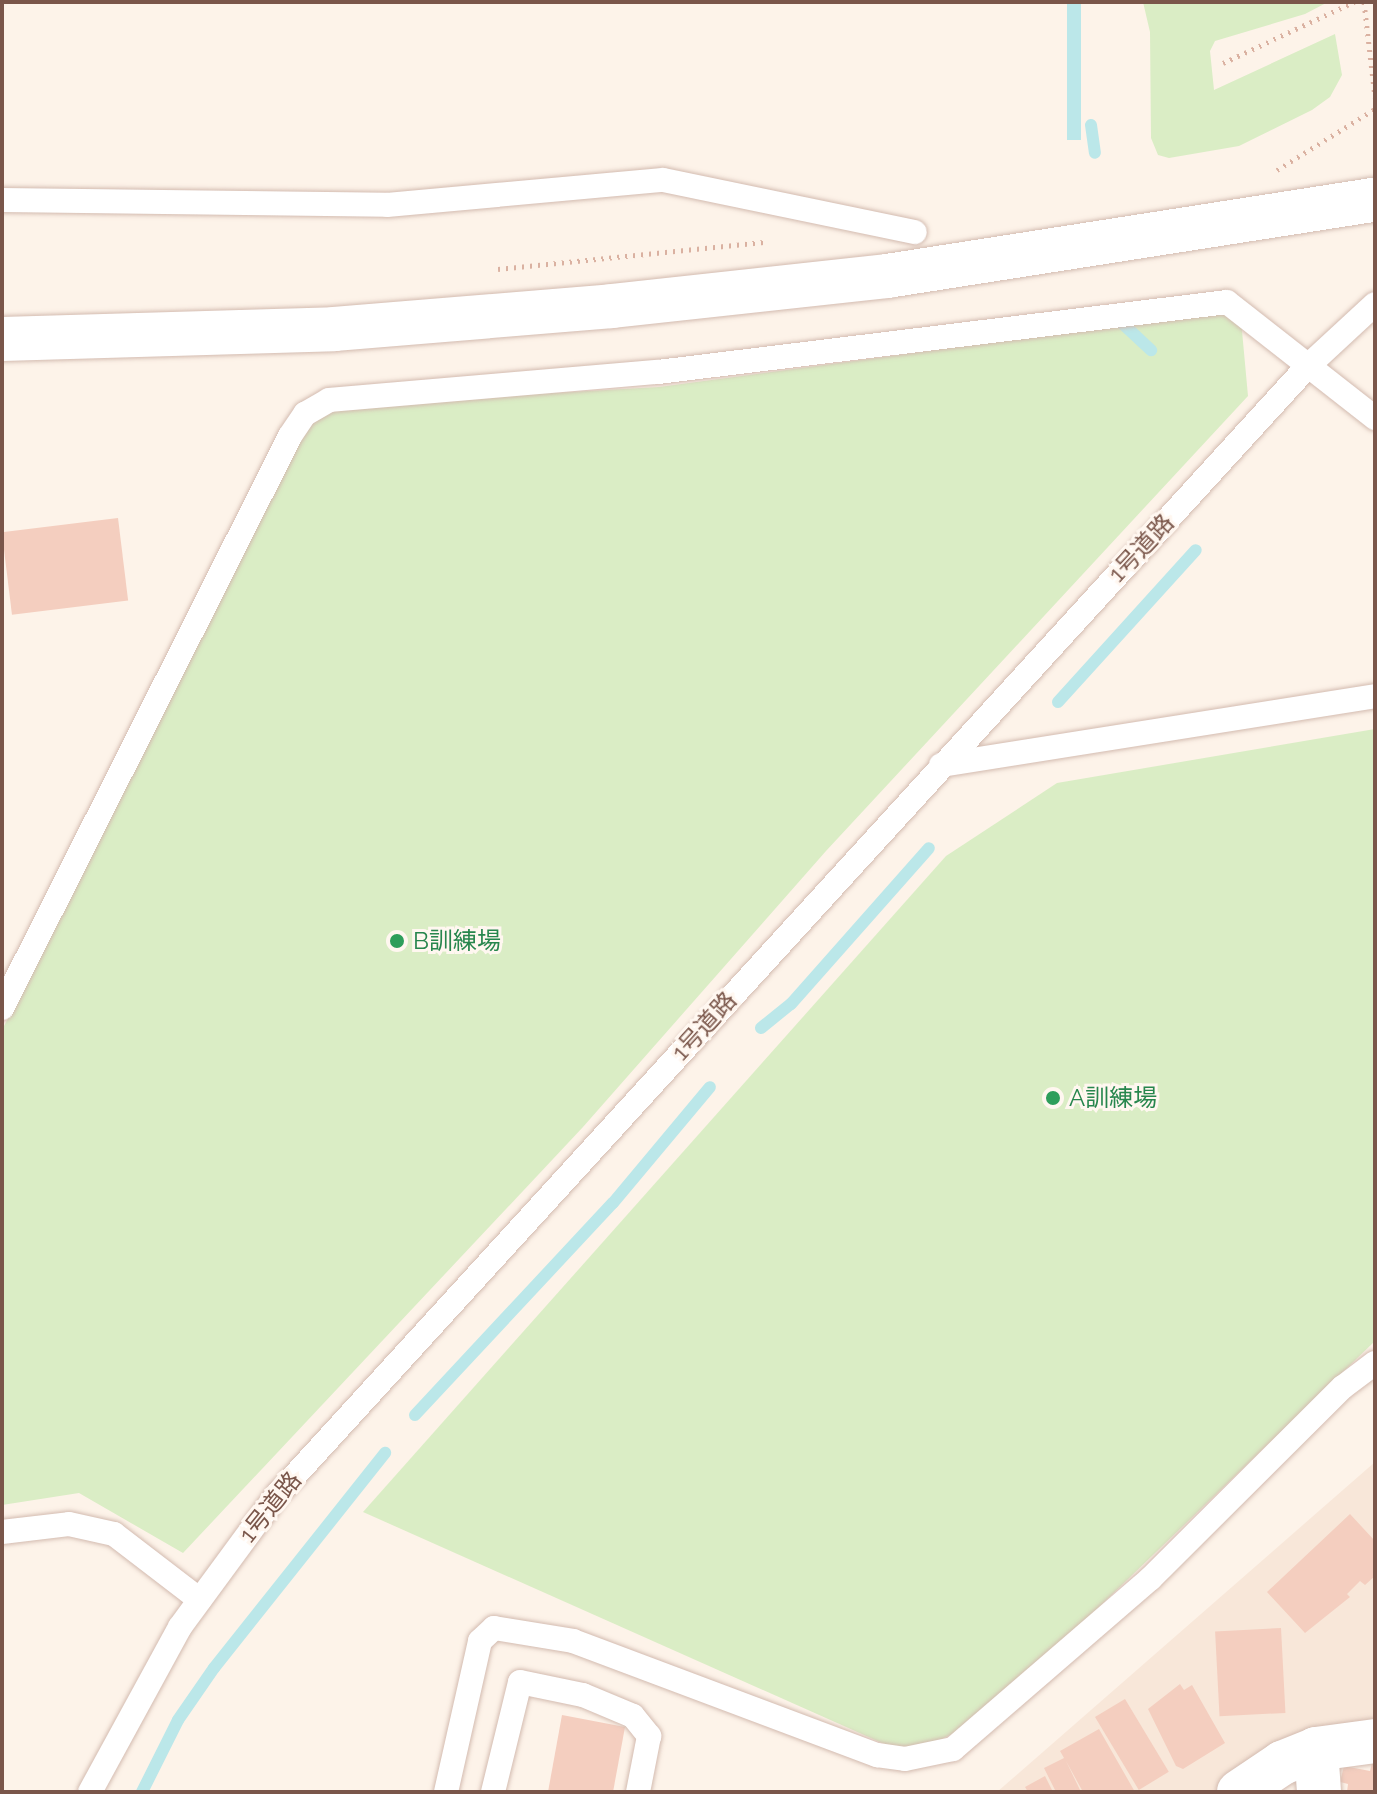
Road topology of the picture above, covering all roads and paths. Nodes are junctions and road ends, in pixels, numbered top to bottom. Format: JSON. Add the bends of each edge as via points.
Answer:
{"nodes":[{"id":1,"x":1354,"y":2,"type":"edge"},
{"id":2,"x":1364,"y":2,"type":"edge"},
{"id":3,"x":1223,"y":63,"type":"dead end"},
{"id":4,"x":1375,"y":97,"type":"edge"},
{"id":5,"x":2,"y":200,"type":"edge"},
{"id":6,"x":1375,"y":200,"type":"edge"},
{"id":7,"x":915,"y":232,"type":"dead end"},
{"id":8,"x":775,"y":242,"type":"dead end"},
{"id":9,"x":493,"y":269,"type":"dead end"},
{"id":10,"x":1375,"y":304,"type":"edge"},
{"id":11,"x":2,"y":339,"type":"edge"},
{"id":12,"x":1308,"y":366,"type":"junction"},
{"id":13,"x":1375,"y":418,"type":"edge"},
{"id":14,"x":1375,"y":696,"type":"edge"},
{"id":15,"x":941,"y":765,"type":"junction"},
{"id":16,"x":2,"y":1008,"type":"edge"},
{"id":17,"x":1375,"y":1363,"type":"edge"},
{"id":18,"x":2,"y":1532,"type":"edge"},
{"id":19,"x":200,"y":1600,"type":"junction"},
{"id":20,"x":1375,"y":1741,"type":"edge"},
{"id":21,"x":1316,"y":1749,"type":"junction"},
{"id":22,"x":90,"y":1792,"type":"edge"},
{"id":23,"x":446,"y":1792,"type":"edge"},
{"id":24,"x":493,"y":1792,"type":"edge"},
{"id":25,"x":638,"y":1792,"type":"edge"},
{"id":26,"x":1239,"y":1792,"type":"edge"},
{"id":27,"x":1319,"y":1792,"type":"edge"}],
"edges":[{"from":1,"to":3,"type":"path"},
{"from":2,"to":4,"type":"path"},
{"from":5,"to":7,"type":"lane","via":[[387,205],[663,180]]},
{"from":6,"to":11,"type":"street","via":[[887,276],[612,306],[334,329]]},
{"from":8,"to":9,"type":"path"},
{"from":10,"to":12,"type":"lane","name":"1号道路"},
{"from":12,"to":13,"type":"lane"},
{"from":12,"to":15,"type":"lane","name":"1号道路"},
{"from":12,"to":16,"type":"lane","via":[[1227,302],[658,372],[346,397],[315,406],[290,436]]},
{"from":14,"to":15,"type":"lane"},
{"from":15,"to":19,"type":"lane","name":"1号道路","via":[[277,1495]]},
{"from":17,"to":23,"type":"lane","via":[[1343,1387],[1150,1579],[953,1749],[905,1759],[877,1755],[573,1641],[494,1628],[480,1641]]},
{"from":18,"to":19,"type":"lane","via":[[69,1524],[114,1534]]},
{"from":19,"to":22,"type":"lane","name":"1号道路"},
{"from":20,"to":21,"type":"street"},
{"from":21,"to":26,"type":"street","via":[[1282,1763]]},
{"from":21,"to":27,"type":"street"},
{"from":24,"to":25,"type":"lane","via":[[520,1682],[583,1695],[633,1716],[649,1736]]}]}
